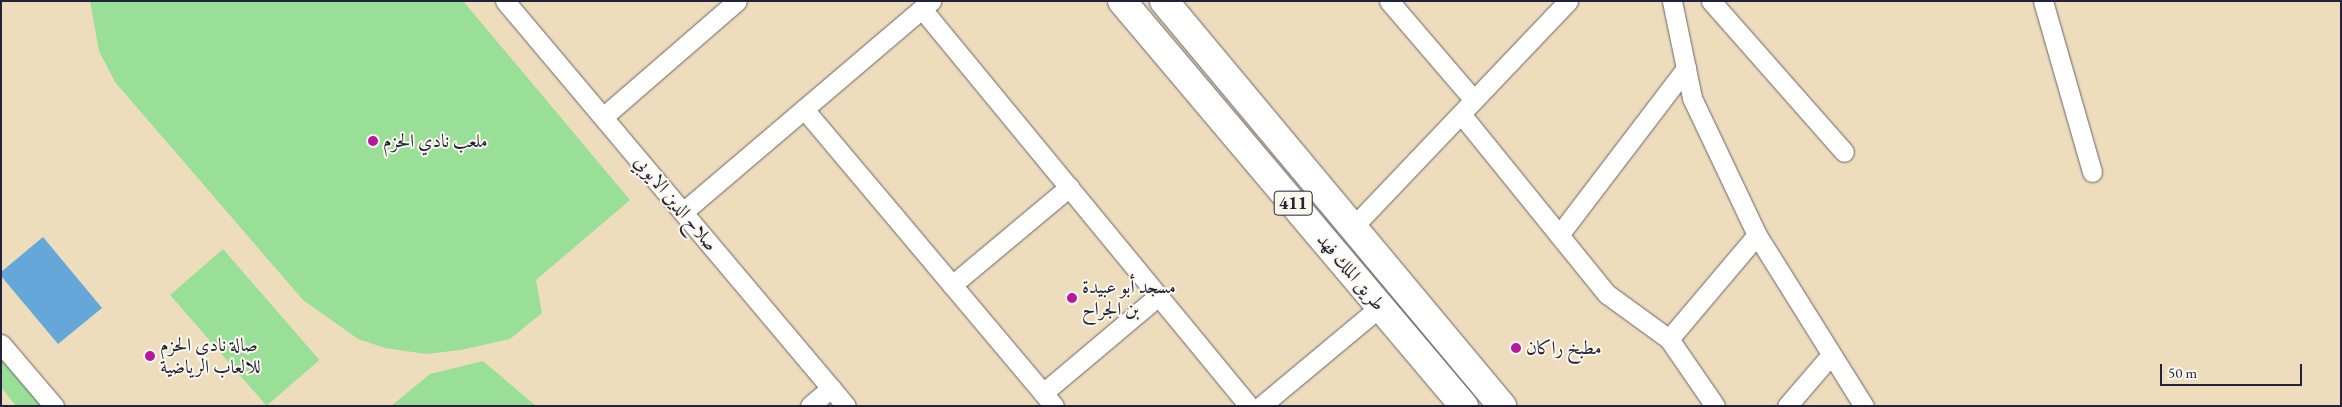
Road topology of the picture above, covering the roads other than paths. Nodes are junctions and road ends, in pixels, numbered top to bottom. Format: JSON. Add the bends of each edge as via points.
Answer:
{"nodes":[{"id":1,"x":505,"y":1,"type":"edge"},
{"id":2,"x":737,"y":1,"type":"edge"},
{"id":3,"x":1122,"y":1,"type":"edge"},
{"id":4,"x":1164,"y":1,"type":"edge"},
{"id":5,"x":1389,"y":1,"type":"edge"},
{"id":6,"x":1568,"y":1,"type":"edge"},
{"id":7,"x":1672,"y":1,"type":"edge"},
{"id":8,"x":1711,"y":1,"type":"edge"},
{"id":9,"x":2043,"y":1,"type":"edge"},
{"id":10,"x":927,"y":5,"type":"edge"},
{"id":11,"x":1686,"y":68,"type":"junction"},
{"id":12,"x":1474,"y":100,"type":"junction"},
{"id":13,"x":804,"y":109,"type":"junction"},
{"id":14,"x":1461,"y":114,"type":"junction"},
{"id":15,"x":603,"y":117,"type":"junction"},
{"id":16,"x":1844,"y":152,"type":"dead end"},
{"id":17,"x":2092,"y":172,"type":"dead end"},
{"id":18,"x":1069,"y":187,"type":"junction"},
{"id":19,"x":683,"y":212,"type":"junction"},
{"id":20,"x":1353,"y":227,"type":"junction"},
{"id":21,"x":1558,"y":235,"type":"junction"},
{"id":22,"x":1757,"y":235,"type":"junction"},
{"id":23,"x":952,"y":285,"type":"junction"},
{"id":24,"x":1158,"y":296,"type":"junction"},
{"id":25,"x":1380,"y":307,"type":"junction"},
{"id":26,"x":1668,"y":339,"type":"junction"},
{"id":27,"x":1,"y":344,"type":"edge"},
{"id":28,"x":1830,"y":356,"type":"junction"},
{"id":29,"x":832,"y":388,"type":"junction"},
{"id":30,"x":1048,"y":399,"type":"edge"},
{"id":31,"x":54,"y":406,"type":"edge"},
{"id":32,"x":810,"y":406,"type":"edge"},
{"id":33,"x":846,"y":406,"type":"edge"},
{"id":34,"x":1249,"y":406,"type":"edge"},
{"id":35,"x":1261,"y":406,"type":"edge"},
{"id":36,"x":1464,"y":406,"type":"edge"},
{"id":37,"x":1502,"y":406,"type":"edge"},
{"id":38,"x":1715,"y":406,"type":"edge"},
{"id":39,"x":1787,"y":406,"type":"edge"},
{"id":40,"x":1864,"y":406,"type":"edge"}],
"edges":[{"from":1,"to":15,"type":"street","name":"صلاح الدين الايوبي"},
{"from":2,"to":15,"type":"street"},
{"from":3,"to":25,"type":"main road","name":"طريق الملك فهد","number":"411"},
{"from":4,"to":20,"type":"main road","name":"طريق الملك فهد","number":"411"},
{"from":5,"to":12,"type":"street"},
{"from":6,"to":12,"type":"street"},
{"from":7,"to":11,"type":"street"},
{"from":8,"to":16,"type":"street"},
{"from":9,"to":17,"type":"street"},
{"from":10,"to":13,"type":"street"},
{"from":10,"to":18,"type":"street"},
{"from":11,"to":21,"type":"street"},
{"from":11,"to":22,"type":"street","via":[[1692,98]]},
{"from":12,"to":14,"type":"street"},
{"from":13,"to":19,"type":"street"},
{"from":13,"to":23,"type":"street"},
{"from":14,"to":20,"type":"street"},
{"from":14,"to":21,"type":"street"},
{"from":15,"to":19,"type":"street","name":"صلاح الدين الايوبي"},
{"from":18,"to":23,"type":"street"},
{"from":18,"to":24,"type":"street"},
{"from":19,"to":29,"type":"street","name":"صلاح الدين الايوبي"},
{"from":20,"to":37,"type":"main road","name":"طريق الملك فهد","number":"411"},
{"from":21,"to":26,"type":"street","via":[[1607,294]]},
{"from":22,"to":26,"type":"street"},
{"from":22,"to":28,"type":"street"},
{"from":23,"to":30,"type":"street"},
{"from":24,"to":30,"type":"street"},
{"from":24,"to":34,"type":"street"},
{"from":25,"to":35,"type":"street"},
{"from":25,"to":36,"type":"main road","name":"طريق الملك فهد","number":"411"},
{"from":26,"to":38,"type":"street"},
{"from":27,"to":31,"type":"street"},
{"from":28,"to":39,"type":"street"},
{"from":28,"to":40,"type":"street"},
{"from":29,"to":32,"type":"street"},
{"from":29,"to":33,"type":"street","name":"صلاح الدين الايوبي"}]}
